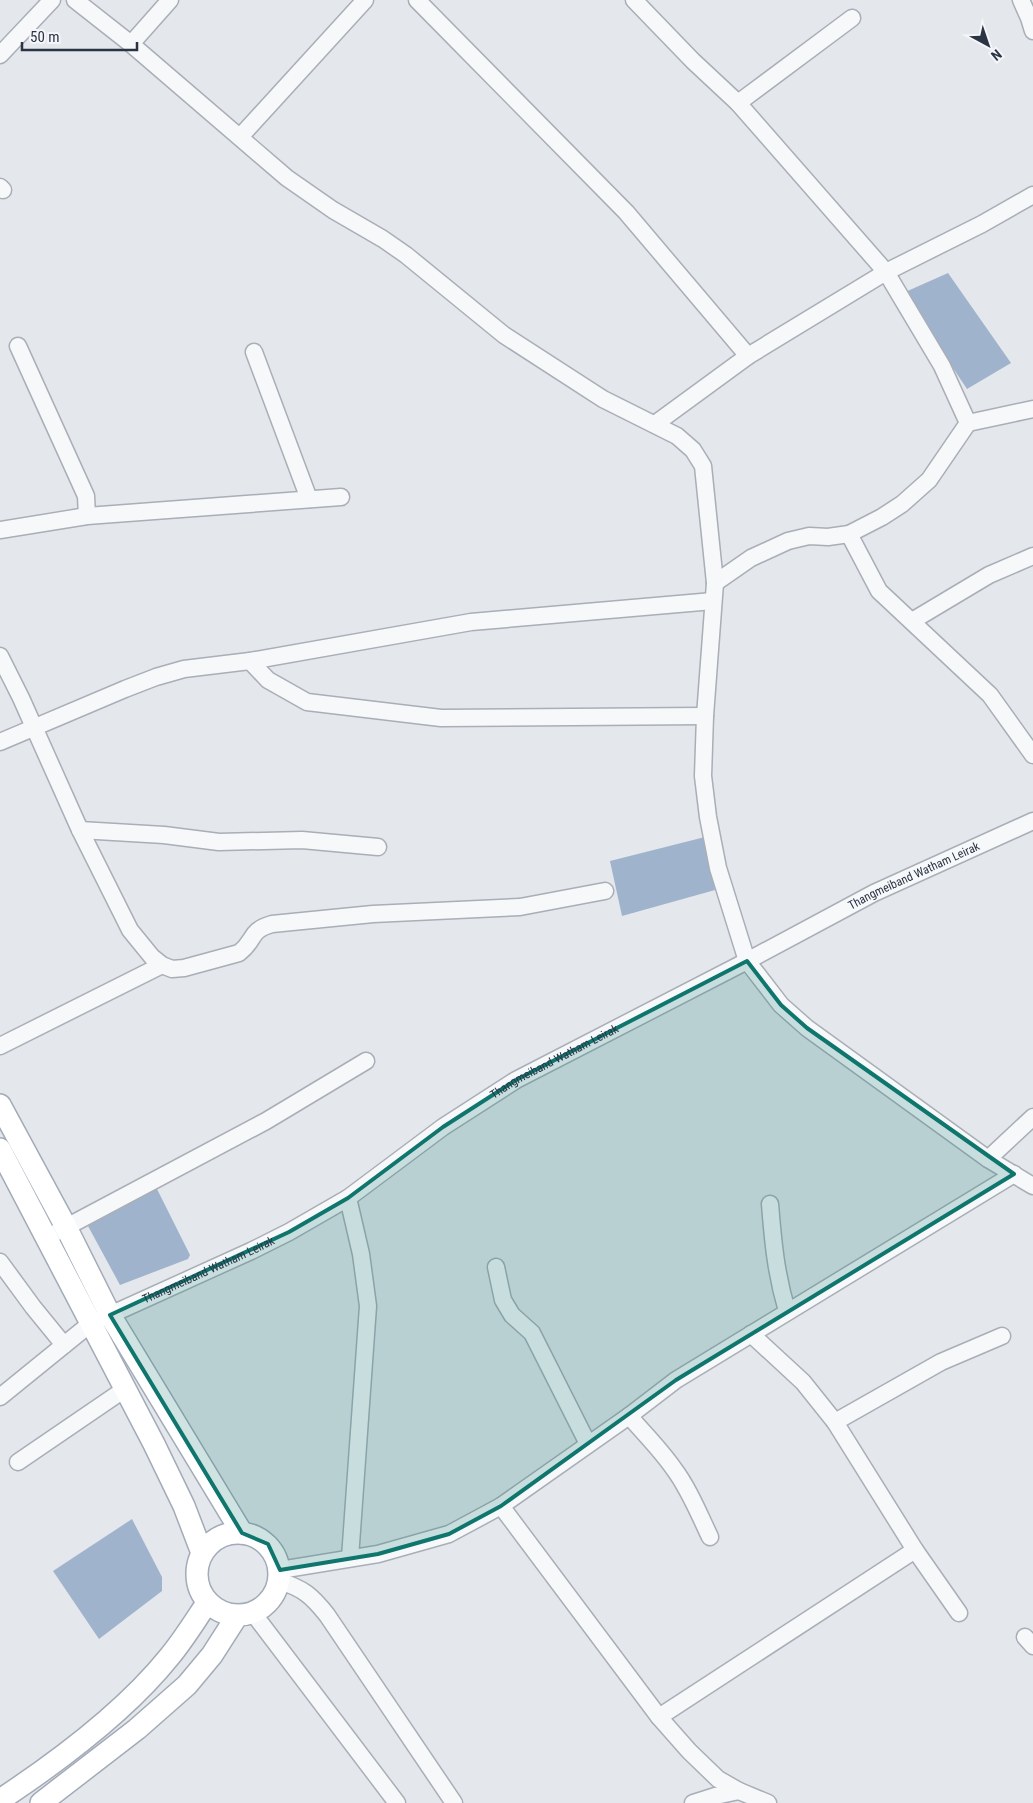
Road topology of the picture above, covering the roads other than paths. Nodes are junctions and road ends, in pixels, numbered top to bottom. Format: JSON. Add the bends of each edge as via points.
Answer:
{"nodes":[{"id":1,"x":52,"y":0,"type":"edge"},
{"id":2,"x":75,"y":0,"type":"edge"},
{"id":3,"x":170,"y":0,"type":"edge"},
{"id":4,"x":365,"y":0,"type":"edge"},
{"id":5,"x":417,"y":0,"type":"edge"},
{"id":6,"x":634,"y":0,"type":"edge"},
{"id":7,"x":1021,"y":0,"type":"edge"},
{"id":8,"x":852,"y":18,"type":"dead end"},
{"id":9,"x":1033,"y":31,"type":"edge"},
{"id":10,"x":131,"y":44,"type":"junction"},
{"id":11,"x":0,"y":56,"type":"edge"},
{"id":12,"x":738,"y":103,"type":"junction"},
{"id":13,"x":240,"y":137,"type":"junction"},
{"id":14,"x":1033,"y":195,"type":"edge"},
{"id":15,"x":886,"y":272,"type":"junction"},
{"id":16,"x":18,"y":346,"type":"dead end"},
{"id":17,"x":254,"y":352,"type":"dead end"},
{"id":18,"x":748,"y":356,"type":"junction"},
{"id":19,"x":1033,"y":409,"type":"edge"},
{"id":20,"x":968,"y":423,"type":"junction"},
{"id":21,"x":655,"y":424,"type":"junction"},
{"id":22,"x":341,"y":498,"type":"dead end"},
{"id":23,"x":309,"y":499,"type":"junction"},
{"id":24,"x":87,"y":516,"type":"junction"},
{"id":25,"x":0,"y":530,"type":"edge"},
{"id":26,"x":849,"y":534,"type":"junction"},
{"id":27,"x":1033,"y":556,"type":"edge"},
{"id":28,"x":715,"y":583,"type":"junction"},
{"id":29,"x":713,"y":601,"type":"junction"},
{"id":30,"x":912,"y":622,"type":"junction"},
{"id":31,"x":0,"y":656,"type":"edge"},
{"id":32,"x":250,"y":661,"type":"junction"},
{"id":33,"x":705,"y":716,"type":"junction"},
{"id":34,"x":34,"y":729,"type":"junction"},
{"id":35,"x":0,"y":742,"type":"edge"},
{"id":36,"x":1033,"y":755,"type":"edge"},
{"id":37,"x":1033,"y":821,"type":"edge"},
{"id":38,"x":80,"y":830,"type":"junction"},
{"id":39,"x":378,"y":847,"type":"dead end"},
{"id":40,"x":605,"y":891,"type":"dead end"},
{"id":41,"x":747,"y":961,"type":"junction"},
{"id":42,"x":162,"y":965,"type":"junction"},
{"id":43,"x":0,"y":1046,"type":"edge"},
{"id":44,"x":366,"y":1061,"type":"dead end"},
{"id":45,"x":0,"y":1105,"type":"edge"},
{"id":46,"x":1033,"y":1117,"type":"edge"},
{"id":47,"x":0,"y":1149,"type":"edge"},
{"id":48,"x":988,"y":1159,"type":"junction"},
{"id":49,"x":1014,"y":1174,"type":"junction"},
{"id":50,"x":1033,"y":1186,"type":"edge"},
{"id":51,"x":348,"y":1198,"type":"junction"},
{"id":52,"x":770,"y":1204,"type":"dead end"},
{"id":53,"x":66,"y":1227,"type":"junction"},
{"id":54,"x":46,"y":1238,"type":"junction"},
{"id":55,"x":0,"y":1262,"type":"edge"},
{"id":56,"x":496,"y":1267,"type":"dead end"},
{"id":57,"x":6,"y":1282,"type":"edge"},
{"id":58,"x":787,"y":1311,"type":"junction"},
{"id":59,"x":110,"y":1314,"type":"junction"},
{"id":60,"x":90,"y":1324,"type":"junction"},
{"id":61,"x":752,"y":1334,"type":"junction"},
{"id":62,"x":1002,"y":1336,"type":"dead end"},
{"id":63,"x":64,"y":1345,"type":"junction"},
{"id":64,"x":125,"y":1389,"type":"junction"},
{"id":65,"x":0,"y":1397,"type":"edge"},
{"id":66,"x":629,"y":1416,"type":"junction"},
{"id":67,"x":835,"y":1422,"type":"junction"},
{"id":68,"x":588,"y":1444,"type":"junction"},
{"id":69,"x":18,"y":1462,"type":"dead end"},
{"id":70,"x":501,"y":1506,"type":"junction"},
{"id":71,"x":242,"y":1533,"type":"junction"},
{"id":72,"x":710,"y":1537,"type":"dead end"},
{"id":73,"x":915,"y":1550,"type":"junction"},
{"id":74,"x":202,"y":1553,"type":"junction"},
{"id":75,"x":350,"y":1558,"type":"junction"},
{"id":76,"x":280,"y":1575,"type":"junction"},
{"id":77,"x":207,"y":1603,"type":"junction"},
{"id":78,"x":959,"y":1613,"type":"dead end"},
{"id":79,"x":245,"y":1615,"type":"junction"},
{"id":80,"x":659,"y":1717,"type":"junction"},
{"id":81,"x":739,"y":1791,"type":"junction"},
{"id":82,"x":12,"y":1798,"type":"edge"},
{"id":83,"x":41,"y":1803,"type":"edge"},
{"id":84,"x":397,"y":1803,"type":"edge"},
{"id":85,"x":454,"y":1803,"type":"edge"},
{"id":86,"x":693,"y":1803,"type":"edge"},
{"id":87,"x":768,"y":1803,"type":"edge"}],
"edges":[{"from":1,"to":11,"type":"street"},
{"from":2,"to":10,"type":"street"},
{"from":3,"to":10,"type":"street"},
{"from":4,"to":13,"type":"street"},
{"from":5,"to":18,"type":"street","via":[[626,212]]},
{"from":6,"to":12,"type":"street"},
{"from":7,"to":9,"type":"street"},
{"from":8,"to":12,"type":"street"},
{"from":10,"to":13,"type":"street"},
{"from":12,"to":15,"type":"street"},
{"from":13,"to":21,"type":"street","via":[[287,178],[332,210],[383,238],[406,255],[504,335],[602,399]]},
{"from":14,"to":15,"type":"street"},
{"from":15,"to":18,"type":"street"},
{"from":15,"to":20,"type":"street","via":[[942,366]]},
{"from":16,"to":24,"type":"street","via":[[86,496]]},
{"from":17,"to":23,"type":"street"},
{"from":18,"to":21,"type":"street"},
{"from":19,"to":20,"type":"street"},
{"from":20,"to":26,"type":"street","via":[[929,480],[902,504]]},
{"from":21,"to":28,"type":"street","via":[[678,436],[703,466]]},
{"from":22,"to":23,"type":"street"},
{"from":23,"to":24,"type":"street"},
{"from":24,"to":25,"type":"street"},
{"from":26,"to":28,"type":"street","via":[[809,536],[788,541],[751,558]]},
{"from":26,"to":30,"type":"street","via":[[879,591]]},
{"from":27,"to":30,"type":"street","via":[[989,575]]},
{"from":28,"to":29,"type":"street"},
{"from":29,"to":32,"type":"street","via":[[471,622]]},
{"from":29,"to":33,"type":"street"},
{"from":30,"to":36,"type":"street","via":[[990,695]]},
{"from":31,"to":34,"type":"street"},
{"from":32,"to":33,"type":"street","via":[[268,680],[306,702],[441,718]]},
{"from":32,"to":34,"type":"street","via":[[184,669],[156,676]]},
{"from":33,"to":41,"type":"street","via":[[703,776],[708,817],[718,868]]},
{"from":34,"to":35,"type":"street"},
{"from":34,"to":38,"type":"street"},
{"from":37,"to":41,"type":"street","name":"Thangmeiband Watham Leirak","via":[[874,893]]},
{"from":38,"to":39,"type":"street","via":[[219,842],[302,840]]},
{"from":38,"to":42,"type":"street","via":[[130,930]]},
{"from":40,"to":42,"type":"street","via":[[520,907],[373,914],[272,924],[254,933],[239,953],[172,970]]},
{"from":41,"to":48,"type":"street","via":[[781,1005],[807,1028]]},
{"from":41,"to":51,"type":"street","name":"Thangmeiband Watham Leirak","via":[[516,1080],[443,1127]]},
{"from":42,"to":43,"type":"street"},
{"from":44,"to":53,"type":"street","via":[[266,1121]]},
{"from":45,"to":53,"type":"main road"},
{"from":46,"to":48,"type":"street"},
{"from":47,"to":54,"type":"main road"},
{"from":48,"to":49,"type":"street"},
{"from":49,"to":50,"type":"street"},
{"from":49,"to":58,"type":"street"},
{"from":51,"to":59,"type":"street","name":"Thangmeiband Watham Leirak","via":[[251,1252]]},
{"from":51,"to":75,"type":"street","via":[[362,1254],[368,1306]]},
{"from":52,"to":58,"type":"street","via":[[778,1280]]},
{"from":53,"to":54,"type":"street"},
{"from":53,"to":59,"type":"main road"},
{"from":54,"to":60,"type":"main road"},
{"from":55,"to":57,"type":"street"},
{"from":56,"to":68,"type":"street","via":[[503,1300],[512,1315],[532,1333]]},
{"from":57,"to":63,"type":"street"},
{"from":58,"to":61,"type":"street"},
{"from":59,"to":60,"type":"street","name":"Thangmeiband Watham Leirak"},
{"from":59,"to":71,"type":"main road"},
{"from":60,"to":63,"type":"street","name":"Thangmeiband Watham Leirak"},
{"from":60,"to":64,"type":"main road"},
{"from":61,"to":66,"type":"street","via":[[676,1380]]},
{"from":61,"to":67,"type":"street","via":[[803,1382]]},
{"from":62,"to":67,"type":"street","via":[[941,1362]]},
{"from":63,"to":65,"type":"street","name":"Thangmeiband Watham Leirak"},
{"from":64,"to":69,"type":"street"},
{"from":64,"to":74,"type":"main road","via":[[170,1475]]},
{"from":66,"to":68,"type":"street"},
{"from":66,"to":72,"type":"street","via":[[675,1470]]},
{"from":67,"to":73,"type":"street"},
{"from":68,"to":70,"type":"street"},
{"from":70,"to":75,"type":"street","via":[[449,1534],[378,1554]]},
{"from":70,"to":80,"type":"street"},
{"from":71,"to":74,"type":"main road","via":[[227,1534],[214,1540]]},
{"from":71,"to":76,"type":"main road","via":[[256,1536],[268,1544],[276,1556]]},
{"from":73,"to":78,"type":"street"},
{"from":73,"to":80,"type":"street"},
{"from":74,"to":77,"type":"main road","via":[[197,1570],[198,1588]]},
{"from":75,"to":76,"type":"street"},
{"from":76,"to":79,"type":"main road","via":[[277,1591],[267,1604]]},
{"from":76,"to":85,"type":"street","via":[[306,1591],[328,1615]]},
{"from":77,"to":79,"type":"main road","via":[[222,1613]]},
{"from":77,"to":82,"type":"main road","via":[[169,1658],[136,1692]]},
{"from":79,"to":83,"type":"main road","via":[[187,1685],[137,1729]]},
{"from":79,"to":84,"type":"street"},
{"from":80,"to":81,"type":"street","via":[[718,1779]]},
{"from":81,"to":86,"type":"street"},
{"from":81,"to":87,"type":"street"}]}
